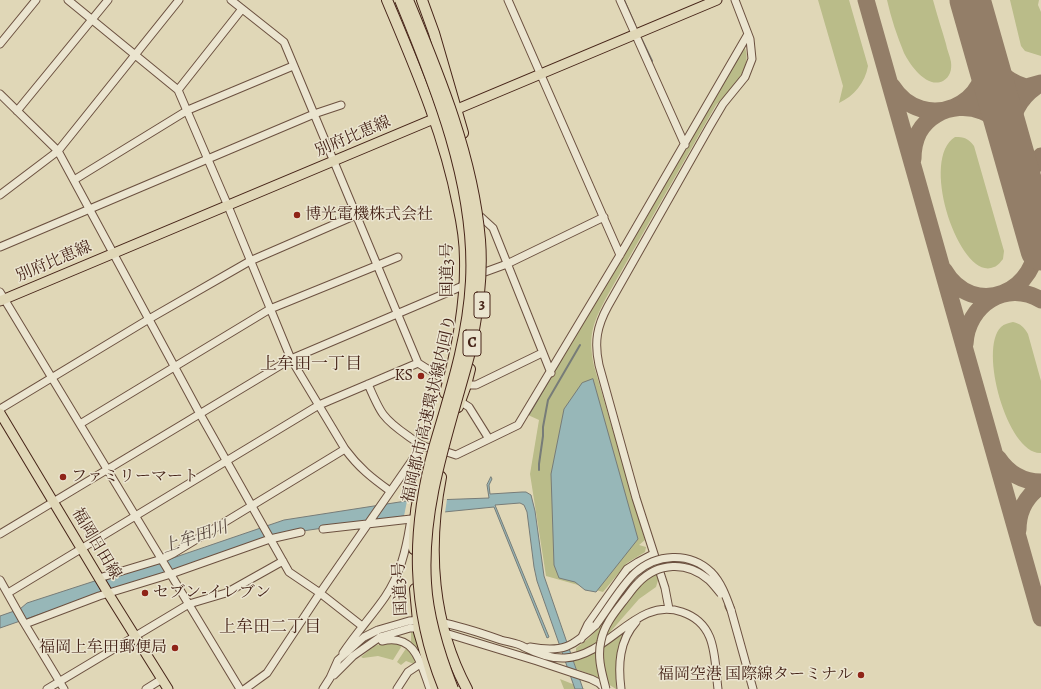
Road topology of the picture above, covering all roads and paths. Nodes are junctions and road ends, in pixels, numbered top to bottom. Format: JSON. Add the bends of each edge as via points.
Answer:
{"nodes":[{"id":1,"x":36,"y":0,"type":"edge"},
{"id":2,"x":68,"y":0,"type":"edge"},
{"id":3,"x":108,"y":0,"type":"edge"},
{"id":4,"x":179,"y":0,"type":"edge"},
{"id":5,"x":231,"y":0,"type":"edge"},
{"id":6,"x":387,"y":0,"type":"edge"},
{"id":7,"x":395,"y":0,"type":"edge"},
{"id":8,"x":400,"y":0,"type":"edge"},
{"id":9,"x":408,"y":0,"type":"edge"},
{"id":10,"x":422,"y":0,"type":"edge"},
{"id":11,"x":508,"y":0,"type":"edge"},
{"id":12,"x":620,"y":0,"type":"edge"},
{"id":13,"x":717,"y":0,"type":"edge"},
{"id":14,"x":735,"y":0,"type":"edge"},
{"id":15,"x":242,"y":9,"type":"junction"},
{"id":16,"x":92,"y":20,"type":"junction"},
{"id":17,"x":635,"y":34,"type":"junction"},
{"id":18,"x":749,"y":36,"type":"junction"},
{"id":19,"x":0,"y":44,"type":"edge"},
{"id":20,"x":135,"y":55,"type":"junction"},
{"id":21,"x":413,"y":62,"type":"junction"},
{"id":22,"x":293,"y":66,"type":"junction"},
{"id":23,"x":540,"y":74,"type":"junction"},
{"id":24,"x":178,"y":90,"type":"junction"},
{"id":25,"x":0,"y":94,"type":"edge"},
{"id":26,"x":341,"y":105,"type":"dead end"},
{"id":27,"x":456,"y":109,"type":"junction"},
{"id":28,"x":188,"y":110,"type":"junction"},
{"id":29,"x":17,"y":111,"type":"junction"},
{"id":30,"x":314,"y":114,"type":"junction"},
{"id":31,"x":435,"y":119,"type":"junction"},
{"id":32,"x":685,"y":145,"type":"junction"},
{"id":33,"x":58,"y":151,"type":"junction"},
{"id":34,"x":208,"y":159,"type":"junction"},
{"id":35,"x":334,"y":161,"type":"junction"},
{"id":36,"x":74,"y":180,"type":"junction"},
{"id":37,"x":0,"y":195,"type":"edge"},
{"id":38,"x":228,"y":206,"type":"junction"},
{"id":39,"x":90,"y":209,"type":"junction"},
{"id":40,"x":356,"y":215,"type":"junction"},
{"id":41,"x":481,"y":217,"type":"junction"},
{"id":42,"x":604,"y":217,"type":"junction"},
{"id":43,"x":0,"y":247,"type":"edge"},
{"id":44,"x":113,"y":253,"type":"junction"},
{"id":45,"x":620,"y":255,"type":"junction"},
{"id":46,"x":398,"y":257,"type":"dead end"},
{"id":47,"x":250,"y":261,"type":"junction"},
{"id":48,"x":507,"y":264,"type":"junction"},
{"id":49,"x":377,"y":265,"type":"junction"},
{"id":50,"x":485,"y":272,"type":"junction"},
{"id":51,"x":465,"y":285,"type":"junction"},
{"id":52,"x":1,"y":297,"type":"edge"},
{"id":53,"x":270,"y":309,"type":"junction"},
{"id":54,"x":398,"y":314,"type":"junction"},
{"id":55,"x":148,"y":319,"type":"junction"},
{"id":56,"x":542,"y":353,"type":"junction"},
{"id":57,"x":291,"y":359,"type":"junction"},
{"id":58,"x":418,"y":363,"type":"junction"},
{"id":59,"x":175,"y":367,"type":"junction"},
{"id":60,"x":551,"y":373,"type":"junction"},
{"id":61,"x":52,"y":378,"type":"junction"},
{"id":62,"x":448,"y":382,"type":"junction"},
{"id":63,"x":368,"y":384,"type":"junction"},
{"id":64,"x":466,"y":385,"type":"junction"},
{"id":65,"x":461,"y":402,"type":"junction"},
{"id":66,"x":320,"y":405,"type":"junction"},
{"id":67,"x":0,"y":409,"type":"edge"},
{"id":68,"x":0,"y":413,"type":"edge"},
{"id":69,"x":200,"y":414,"type":"junction"},
{"id":70,"x":80,"y":424,"type":"junction"},
{"id":71,"x":490,"y":439,"type":"junction"},
{"id":72,"x":426,"y":447,"type":"junction"},
{"id":73,"x":345,"y":449,"type":"junction"},
{"id":74,"x":447,"y":452,"type":"junction"},
{"id":75,"x":226,"y":461,"type":"junction"},
{"id":76,"x":108,"y":470,"type":"junction"},
{"id":77,"x":390,"y":491,"type":"junction"},
{"id":78,"x":53,"y":502,"type":"junction"},
{"id":79,"x":251,"y":506,"type":"junction"},
{"id":80,"x":135,"y":515,"type":"junction"},
{"id":81,"x":413,"y":517,"type":"junction"},
{"id":82,"x":370,"y":521,"type":"junction"},
{"id":83,"x":323,"y":529,"type":"dead end"},
{"id":84,"x":301,"y":532,"type":"dead end"},
{"id":85,"x":0,"y":534,"type":"edge"},
{"id":86,"x":270,"y":538,"type":"junction"},
{"id":87,"x":81,"y":548,"type":"junction"},
{"id":88,"x":653,"y":554,"type":"junction"},
{"id":89,"x":163,"y":561,"type":"junction"},
{"id":90,"x":283,"y":561,"type":"junction"},
{"id":91,"x":170,"y":573,"type":"junction"},
{"id":92,"x":0,"y":580,"type":"edge"},
{"id":93,"x":100,"y":580,"type":"junction"},
{"id":94,"x":108,"y":592,"type":"junction"},
{"id":95,"x":8,"y":593,"type":"junction"},
{"id":96,"x":320,"y":593,"type":"junction"},
{"id":97,"x":189,"y":604,"type":"junction"},
{"id":98,"x":669,"y":609,"type":"junction"},
{"id":99,"x":731,"y":610,"type":"junction"},
{"id":100,"x":641,"y":616,"type":"junction"},
{"id":101,"x":441,"y":622,"type":"junction"},
{"id":102,"x":24,"y":623,"type":"junction"},
{"id":103,"x":418,"y":623,"type":"junction"},
{"id":104,"x":362,"y":626,"type":"junction"},
{"id":105,"x":445,"y":633,"type":"junction"},
{"id":106,"x":134,"y":636,"type":"junction"},
{"id":107,"x":380,"y":637,"type":"junction"},
{"id":108,"x":581,"y":638,"type":"junction"},
{"id":109,"x":524,"y":647,"type":"junction"},
{"id":110,"x":338,"y":660,"type":"junction"},
{"id":111,"x":420,"y":664,"type":"junction"},
{"id":112,"x":458,"y":672,"type":"junction"},
{"id":113,"x":330,"y":678,"type":"junction"},
{"id":114,"x":162,"y":679,"type":"junction"},
{"id":115,"x":60,"y":681,"type":"junction"},
{"id":116,"x":47,"y":689,"type":"edge"},
{"id":117,"x":64,"y":689,"type":"edge"},
{"id":118,"x":146,"y":689,"type":"edge"},
{"id":119,"x":168,"y":689,"type":"edge"},
{"id":120,"x":240,"y":689,"type":"edge"},
{"id":121,"x":245,"y":689,"type":"edge"},
{"id":122,"x":323,"y":689,"type":"edge"},
{"id":123,"x":397,"y":689,"type":"edge"},
{"id":124,"x":430,"y":689,"type":"edge"},
{"id":125,"x":436,"y":689,"type":"edge"},
{"id":126,"x":444,"y":689,"type":"edge"},
{"id":127,"x":453,"y":689,"type":"edge"},
{"id":128,"x":461,"y":689,"type":"edge"},
{"id":129,"x":467,"y":689,"type":"edge"},
{"id":130,"x":605,"y":689,"type":"edge"},
{"id":131,"x":621,"y":689,"type":"edge"},
{"id":132,"x":718,"y":689,"type":"edge"},
{"id":133,"x":753,"y":689,"type":"edge"}],
"edges":[{"from":1,"to":19,"type":"street"},
{"from":2,"to":16,"type":"street"},
{"from":3,"to":16,"type":"street"},
{"from":4,"to":20,"type":"street"},
{"from":5,"to":15,"type":"street"},
{"from":6,"to":21,"type":"highway","name":"国道3号","number":"3"},
{"from":7,"to":21,"type":"highway","via":[[405,26]]},
{"from":8,"to":126,"type":"highway","name":"福岡都市高速環状線内回り","number":"C","bridge":true,"via":[[452,144],[466,198],[472,243],[471,292],[466,331],[422,500],[418,534],[420,604]]},
{"from":9,"to":127,"type":"highway","number":"C","bridge":true,"via":[[460,142],[473,190],[480,242],[480,279],[474,332],[436,478],[429,514],[426,553],[428,602]]},
{"from":10,"to":27,"type":"highway","number":"3"},
{"from":11,"to":23,"type":"street"},
{"from":12,"to":17,"type":"street"},
{"from":13,"to":17,"type":"main road","name":"別府比恵線"},
{"from":14,"to":18,"type":"street"},
{"from":15,"to":22,"type":"street","via":[[284,42]]},
{"from":15,"to":24,"type":"street"},
{"from":16,"to":20,"type":"street"},
{"from":16,"to":29,"type":"street"},
{"from":17,"to":23,"type":"main road","name":"別府比恵線"},
{"from":17,"to":32,"type":"street"},
{"from":18,"to":32,"type":"street"},
{"from":18,"to":88,"type":"street","via":[[752,51],[745,77],[714,119],[608,306],[597,336],[599,365]]},
{"from":20,"to":24,"type":"street"},
{"from":20,"to":33,"type":"street"},
{"from":21,"to":31,"type":"highway","name":"国道3号","number":"3"},
{"from":22,"to":28,"type":"street"},
{"from":22,"to":30,"type":"street"},
{"from":23,"to":27,"type":"main road","name":"別府比恵線"},
{"from":23,"to":42,"type":"street"},
{"from":24,"to":28,"type":"street"},
{"from":25,"to":29,"type":"street"},
{"from":26,"to":30,"type":"street"},
{"from":27,"to":31,"type":"main road","name":"別府比恵線"},
{"from":27,"to":41,"type":"highway","number":"3","via":[[476,185]]},
{"from":28,"to":34,"type":"street"},
{"from":28,"to":36,"type":"street"},
{"from":29,"to":33,"type":"street"},
{"from":30,"to":34,"type":"street"},
{"from":30,"to":35,"type":"street"},
{"from":31,"to":35,"type":"main road","name":"別府比恵線"},
{"from":31,"to":51,"type":"highway","name":"国道3号","number":"3","via":[[451,170],[461,218],[466,258]]},
{"from":32,"to":45,"type":"street"},
{"from":33,"to":36,"type":"street"},
{"from":33,"to":37,"type":"street"},
{"from":34,"to":38,"type":"street"},
{"from":34,"to":39,"type":"street"},
{"from":35,"to":38,"type":"main road","name":"別府比恵線"},
{"from":35,"to":40,"type":"street"},
{"from":36,"to":39,"type":"street"},
{"from":38,"to":44,"type":"main road","name":"別府比恵線"},
{"from":38,"to":47,"type":"street"},
{"from":39,"to":43,"type":"street"},
{"from":39,"to":44,"type":"street"},
{"from":40,"to":47,"type":"street"},
{"from":40,"to":49,"type":"street"},
{"from":41,"to":48,"type":"street","via":[[493,228]]},
{"from":41,"to":50,"type":"highway","number":"3"},
{"from":42,"to":45,"type":"street"},
{"from":42,"to":48,"type":"street"},
{"from":44,"to":52,"type":"main road","name":"別府比恵線"},
{"from":44,"to":55,"type":"street"},
{"from":45,"to":60,"type":"street"},
{"from":46,"to":49,"type":"street"},
{"from":47,"to":53,"type":"street"},
{"from":47,"to":55,"type":"street"},
{"from":48,"to":50,"type":"street"},
{"from":48,"to":56,"type":"street"},
{"from":49,"to":53,"type":"street"},
{"from":49,"to":54,"type":"street"},
{"from":50,"to":64,"type":"highway","number":"3","via":[[478,334]]},
{"from":51,"to":54,"type":"street"},
{"from":51,"to":62,"type":"highway","name":"国道3号","number":"3"},
{"from":52,"to":61,"type":"street"},
{"from":53,"to":57,"type":"street"},
{"from":53,"to":59,"type":"street"},
{"from":54,"to":57,"type":"street"},
{"from":54,"to":58,"type":"street"},
{"from":55,"to":59,"type":"street"},
{"from":55,"to":61,"type":"street"},
{"from":56,"to":60,"type":"street"},
{"from":56,"to":64,"type":"street","via":[[476,384]]},
{"from":57,"to":66,"type":"street"},
{"from":57,"to":69,"type":"street"},
{"from":58,"to":62,"type":"street"},
{"from":58,"to":63,"type":"street"},
{"from":59,"to":69,"type":"street"},
{"from":59,"to":70,"type":"street"},
{"from":60,"to":71,"type":"street","via":[[518,426]]},
{"from":61,"to":67,"type":"street"},
{"from":61,"to":70,"type":"street"},
{"from":62,"to":72,"type":"highway","name":"国道3号","number":"3"},
{"from":63,"to":66,"type":"street"},
{"from":63,"to":72,"type":"street","via":[[378,407],[391,424]]},
{"from":64,"to":65,"type":"highway","number":"3"},
{"from":65,"to":71,"type":"street","via":[[469,407]]},
{"from":65,"to":74,"type":"highway","number":"3"},
{"from":66,"to":73,"type":"street"},
{"from":66,"to":75,"type":"street"},
{"from":68,"to":78,"type":"main road","name":"福岡日田線"},
{"from":69,"to":75,"type":"street"},
{"from":69,"to":76,"type":"street"},
{"from":70,"to":76,"type":"street"},
{"from":71,"to":74,"type":"street","via":[[456,454]]},
{"from":72,"to":77,"type":"street"},
{"from":72,"to":81,"type":"highway","name":"国道3号","number":"3"},
{"from":73,"to":77,"type":"street","via":[[362,470]]},
{"from":73,"to":79,"type":"street"},
{"from":74,"to":101,"type":"highway","number":"3","via":[[437,498],[434,532],[434,563]]},
{"from":75,"to":79,"type":"street"},
{"from":75,"to":80,"type":"street"},
{"from":76,"to":78,"type":"street"},
{"from":76,"to":80,"type":"street"},
{"from":77,"to":82,"type":"street"},
{"from":78,"to":85,"type":"street"},
{"from":78,"to":87,"type":"main road","name":"福岡日田線"},
{"from":79,"to":86,"type":"street"},
{"from":79,"to":89,"type":"street"},
{"from":80,"to":87,"type":"street"},
{"from":80,"to":89,"type":"street"},
{"from":81,"to":82,"type":"street"},
{"from":81,"to":103,"type":"highway","name":"国道3号","number":"3"},
{"from":81,"to":104,"type":"street","via":[[407,547],[396,577],[386,596]]},
{"from":82,"to":83,"type":"street"},
{"from":82,"to":96,"type":"street"},
{"from":84,"to":86,"type":"street"},
{"from":86,"to":90,"type":"street"},
{"from":86,"to":91,"type":"street"},
{"from":87,"to":93,"type":"main road","name":"福岡日田線"},
{"from":87,"to":95,"type":"street"},
{"from":88,"to":98,"type":"street","via":[[665,588]]},
{"from":88,"to":108,"type":"street","via":[[633,565],[620,578]]},
{"from":89,"to":91,"type":"street"},
{"from":89,"to":93,"type":"street"},
{"from":90,"to":96,"type":"street","via":[[289,572]]},
{"from":90,"to":97,"type":"street","via":[[226,593]]},
{"from":91,"to":94,"type":"street"},
{"from":91,"to":97,"type":"street"},
{"from":92,"to":95,"type":"street"},
{"from":93,"to":94,"type":"main road","name":"福岡日田線"},
{"from":94,"to":102,"type":"street"},
{"from":94,"to":106,"type":"main road","name":"福岡日田線"},
{"from":95,"to":102,"type":"street"},
{"from":96,"to":104,"type":"street"},
{"from":96,"to":121,"type":"street","via":[[268,673]]},
{"from":97,"to":106,"type":"street"},
{"from":97,"to":120,"type":"street"},
{"from":98,"to":100,"type":"street","via":[[655,610]]},
{"from":98,"to":132,"type":"street","via":[[691,616],[706,630],[714,652]]},
{"from":99,"to":108,"type":"street","bridge":true,"via":[[720,583],[711,572],[692,560],[672,557],[652,562],[629,579],[596,625]]},
{"from":99,"to":130,"type":"street","bridge":true,"via":[[709,580],[696,572],[667,566],[655,570],[638,583],[604,630],[599,652]]},
{"from":99,"to":133,"type":"street"},
{"from":100,"to":109,"type":"street","via":[[600,646],[578,656],[558,658]]},
{"from":100,"to":131,"type":"street","via":[[629,630],[622,647]]},
{"from":101,"to":103,"type":"street"},
{"from":101,"to":105,"type":"highway","number":"3"},
{"from":101,"to":109,"type":"street"},
{"from":102,"to":115,"type":"street"},
{"from":103,"to":105,"type":"street"},
{"from":103,"to":107,"type":"street"},
{"from":103,"to":110,"type":"street","via":[[378,630],[364,637]]},
{"from":103,"to":125,"type":"highway","name":"国道3号","number":"3"},
{"from":104,"to":110,"type":"street"},
{"from":105,"to":112,"type":"highway","number":"3"},
{"from":105,"to":130,"type":"street","via":[[583,676],[599,683]]},
{"from":106,"to":114,"type":"main road","name":"福岡日田線"},
{"from":106,"to":115,"type":"street"},
{"from":107,"to":111,"type":"street","via":[[382,641],[395,640],[407,644]]},
{"from":107,"to":113,"type":"street","via":[[352,656]]},
{"from":108,"to":109,"type":"street","via":[[568,647]]},
{"from":110,"to":113,"type":"street"},
{"from":111,"to":123,"type":"street","via":[[408,672]]},
{"from":111,"to":124,"type":"street"},
{"from":112,"to":128,"type":"highway"},
{"from":112,"to":129,"type":"highway","number":"3"},
{"from":113,"to":122,"type":"street"},
{"from":114,"to":118,"type":"street"},
{"from":114,"to":119,"type":"main road","name":"福岡日田線"},
{"from":115,"to":116,"type":"street"},
{"from":115,"to":117,"type":"street"}]}
